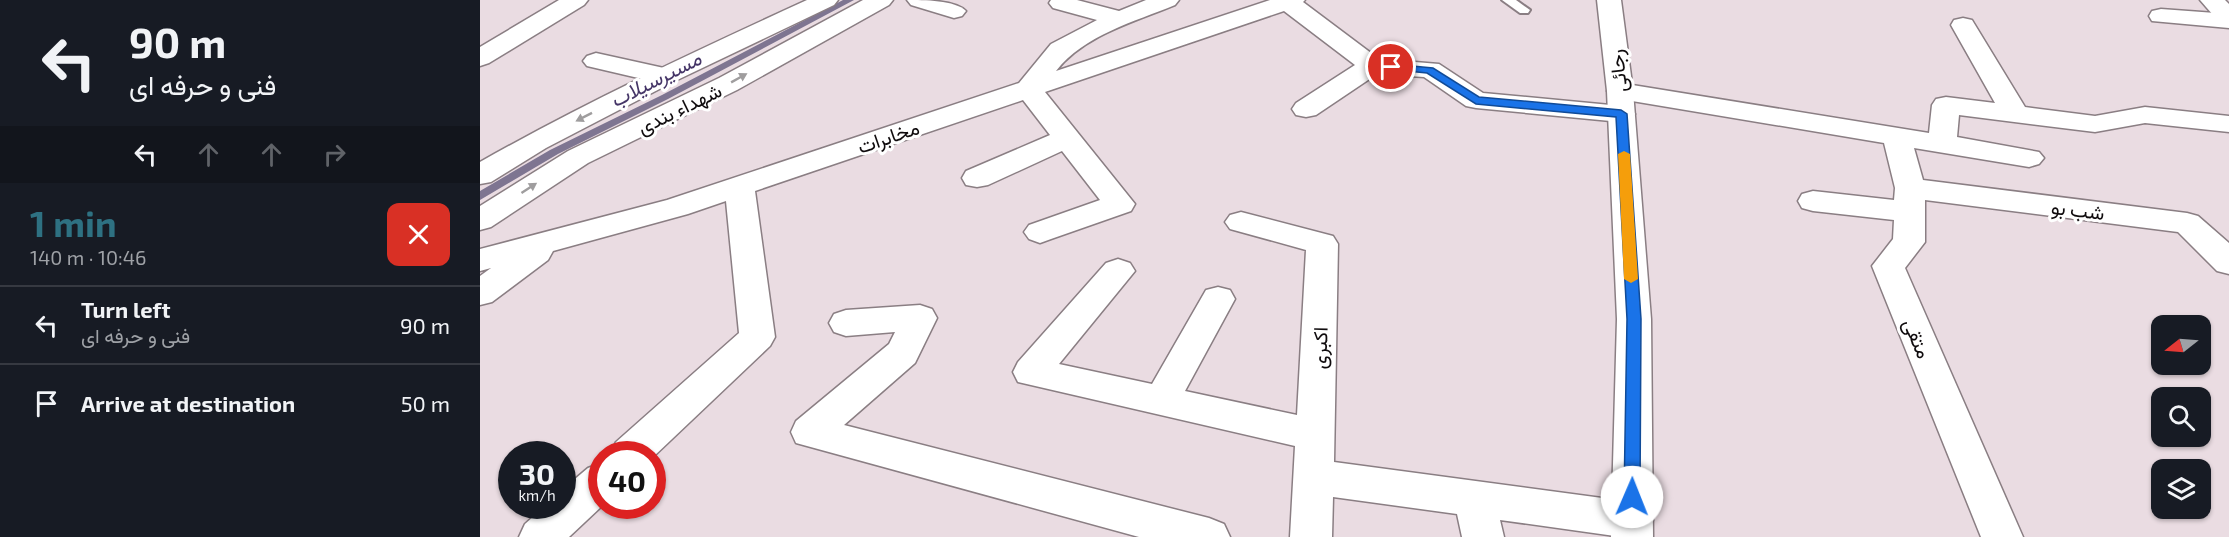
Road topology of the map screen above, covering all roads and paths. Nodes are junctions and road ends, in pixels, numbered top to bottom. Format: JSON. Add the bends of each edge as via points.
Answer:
{"nodes":[{"id":1,"x":576,"y":0,"type":"edge"},
{"id":2,"x":826,"y":0,"type":"edge"},
{"id":3,"x":881,"y":0,"type":"edge"},
{"id":4,"x":919,"y":0,"type":"edge"},
{"id":5,"x":1167,"y":0,"type":"edge"},
{"id":6,"x":1508,"y":0,"type":"edge"},
{"id":7,"x":1609,"y":0,"type":"edge"},
{"id":8,"x":2212,"y":0,"type":"edge"},
{"id":9,"x":1291,"y":1,"type":"edge"},
{"id":10,"x":1061,"y":3,"type":"dead end"},
{"id":11,"x":1524,"y":9,"type":"dead end"},
{"id":12,"x":954,"y":11,"type":"dead end"},
{"id":13,"x":2161,"y":16,"type":"dead end"},
{"id":14,"x":1122,"y":20,"type":"junction"},
{"id":15,"x":2229,"y":20,"type":"edge"},
{"id":16,"x":1964,"y":25,"type":"dead end"},
{"id":17,"x":480,"y":58,"type":"edge"},
{"id":18,"x":596,"y":61,"type":"dead end"},
{"id":19,"x":1372,"y":66,"type":"junction"},
{"id":20,"x":664,"y":76,"type":"junction"},
{"id":21,"x":1028,"y":89,"type":"junction"},
{"id":22,"x":1621,"y":102,"type":"junction"},
{"id":23,"x":1306,"y":109,"type":"dead end"},
{"id":24,"x":2016,"y":115,"type":"junction"},
{"id":25,"x":2229,"y":124,"type":"edge"},
{"id":26,"x":1897,"y":137,"type":"junction"},
{"id":27,"x":1067,"y":138,"type":"junction"},
{"id":28,"x":1942,"y":145,"type":"junction"},
{"id":29,"x":2029,"y":158,"type":"dead end"},
{"id":30,"x":480,"y":175,"type":"edge"},
{"id":31,"x":977,"y":178,"type":"dead end"},
{"id":32,"x":739,"y":186,"type":"junction"},
{"id":33,"x":1910,"y":200,"type":"junction"},
{"id":34,"x":1813,"y":201,"type":"dead end"},
{"id":35,"x":480,"y":220,"type":"edge"},
{"id":36,"x":1241,"y":222,"type":"dead end"},
{"id":37,"x":1040,"y":232,"type":"dead end"},
{"id":38,"x":553,"y":240,"type":"junction"},
{"id":39,"x":480,"y":260,"type":"edge"},
{"id":40,"x":2229,"y":263,"type":"edge"},
{"id":41,"x":1118,"y":271,"type":"dead end"},
{"id":42,"x":480,"y":293,"type":"edge"},
{"id":43,"x":1218,"y":298,"type":"dead end"},
{"id":44,"x":846,"y":323,"type":"dead end"},
{"id":45,"x":1161,"y":401,"type":"junction"},
{"id":46,"x":1315,"y":435,"type":"junction"},
{"id":47,"x":644,"y":441,"type":"edge"},
{"id":48,"x":1314,"y":477,"type":"junction"},
{"id":49,"x":588,"y":493,"type":"edge"},
{"id":50,"x":1479,"y":518,"type":"edge"},
{"id":51,"x":1632,"y":528,"type":"edge"},
{"id":52,"x":540,"y":537,"type":"edge"},
{"id":53,"x":1209,"y":537,"type":"edge"},
{"id":54,"x":1311,"y":537,"type":"edge"},
{"id":55,"x":2002,"y":537,"type":"edge"}],
"edges":[{"from":1,"to":17,"type":"street"},
{"from":2,"to":20,"type":"street","name":"شهداء بندی"},
{"from":35,"to":3,"type":"street","name":"شهداء بندی","one_way":true,"via":[[578,157],[728,84]]},
{"from":4,"to":12,"type":"street"},
{"from":5,"to":14,"type":"street"},
{"from":6,"to":11,"type":"lane"},
{"from":7,"to":22,"type":"street","name":"رجائی"},
{"from":8,"to":15,"type":"street"},
{"from":9,"to":19,"type":"street"},
{"from":9,"to":21,"type":"street","name":"مخابرات"},
{"from":10,"to":14,"type":"street"},
{"from":13,"to":15,"type":"street"},
{"from":14,"to":21,"type":"street","via":[[1087,33],[1060,49]]},
{"from":16,"to":24,"type":"street"},
{"from":18,"to":20,"type":"street"},
{"from":19,"to":22,"type":"street","via":[[1430,70],[1476,100]]},
{"from":19,"to":23,"type":"street"},
{"from":20,"to":30,"type":"street","name":"شهداء بندی","one_way":true},
{"from":21,"to":27,"type":"street"},
{"from":21,"to":32,"type":"street","name":"مخابرات"},
{"from":22,"to":26,"type":"street"},
{"from":22,"to":51,"type":"street","name":"رجائی","via":[[1634,319]]},
{"from":24,"to":25,"type":"street","via":[[2095,124],[2145,115]]},
{"from":24,"to":28,"type":"street","via":[[1946,105]]},
{"from":26,"to":28,"type":"street"},
{"from":26,"to":33,"type":"street","name":"متقی"},
{"from":27,"to":31,"type":"street"},
{"from":27,"to":37,"type":"street","via":[[1120,204]]},
{"from":28,"to":29,"type":"street"},
{"from":32,"to":38,"type":"street","name":"مخابرات"},
{"from":32,"to":47,"type":"street","via":[[757,337]]},
{"from":33,"to":34,"type":"street","name":"شب بو"},
{"from":33,"to":40,"type":"street","name":"شب بو","via":[[2187,223]]},
{"from":33,"to":55,"type":"street","name":"متقی","via":[[1909,242],[1888,266]]},
{"from":36,"to":46,"type":"street","name":"اکبری","via":[[1322,244]]},
{"from":38,"to":39,"type":"street","name":"مخابرات"},
{"from":38,"to":42,"type":"street"},
{"from":41,"to":45,"type":"street","via":[[1031,372]]},
{"from":43,"to":45,"type":"street"},
{"from":44,"to":53,"type":"street","via":[[920,318],[902,353],[810,432]]},
{"from":45,"to":46,"type":"street"},
{"from":46,"to":48,"type":"street","name":"اکبری"},
{"from":48,"to":50,"type":"street"},
{"from":48,"to":54,"type":"street","name":"اکبری"},
{"from":49,"to":52,"type":"street"},
{"from":50,"to":51,"type":"street"}]}
